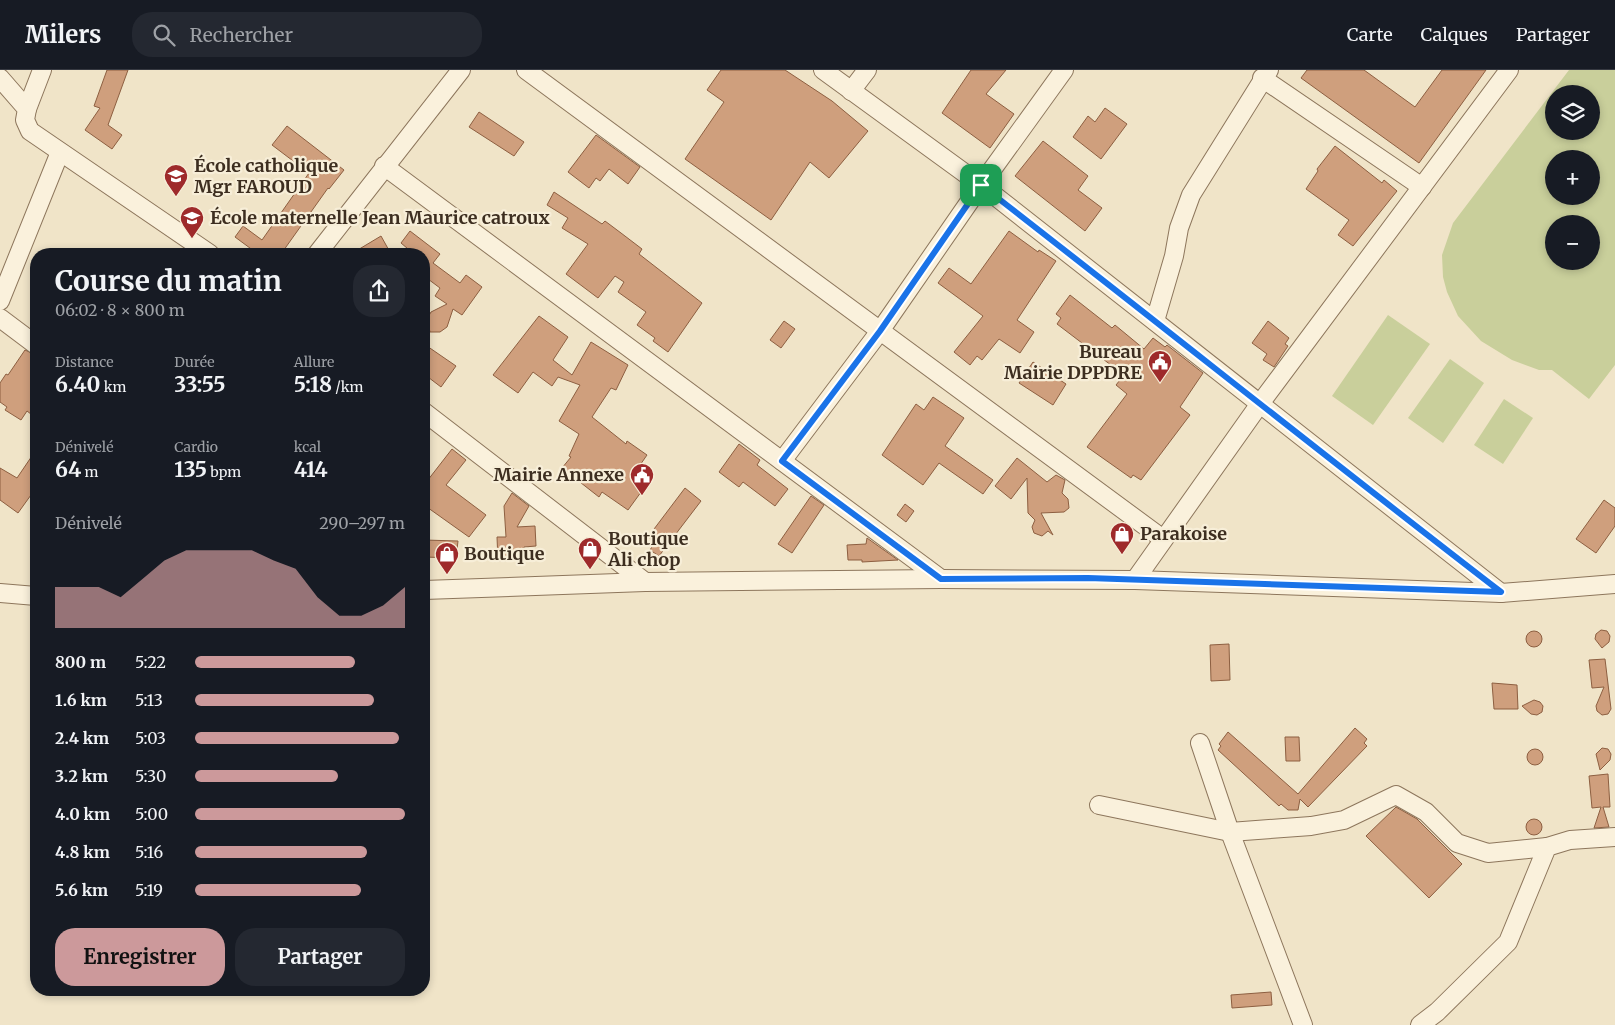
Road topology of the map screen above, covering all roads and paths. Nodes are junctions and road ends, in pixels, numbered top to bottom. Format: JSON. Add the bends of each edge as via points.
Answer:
{"nodes":[{"id":1,"x":42,"y":70,"type":"edge"},
{"id":2,"x":461,"y":70,"type":"edge"},
{"id":3,"x":526,"y":70,"type":"edge"},
{"id":4,"x":823,"y":70,"type":"edge"},
{"id":5,"x":867,"y":70,"type":"edge"},
{"id":6,"x":1064,"y":70,"type":"edge"},
{"id":7,"x":1509,"y":70,"type":"edge"},
{"id":8,"x":1266,"y":74,"type":"edge"},
{"id":9,"x":0,"y":78,"type":"edge"},
{"id":10,"x":852,"y":91,"type":"junction"},
{"id":11,"x":26,"y":109,"type":"junction"},
{"id":12,"x":60,"y":152,"type":"junction"},
{"id":13,"x":384,"y":166,"type":"junction"},
{"id":14,"x":981,"y":185,"type":"junction"},
{"id":15,"x":1422,"y":187,"type":"junction"},
{"id":16,"x":201,"y":248,"type":"edge"},
{"id":17,"x":322,"y":248,"type":"edge"},
{"id":18,"x":0,"y":301,"type":"edge"},
{"id":19,"x":0,"y":318,"type":"edge"},
{"id":20,"x":1155,"y":321,"type":"junction"},
{"id":21,"x":880,"y":331,"type":"junction"},
{"id":22,"x":30,"y":340,"type":"edge"},
{"id":23,"x":1259,"y":405,"type":"junction"},
{"id":24,"x":430,"y":417,"type":"edge"},
{"id":25,"x":782,"y":461,"type":"junction"},
{"id":26,"x":1164,"y":539,"type":"junction"},
{"id":27,"x":941,"y":579,"type":"junction"},
{"id":28,"x":1135,"y":580,"type":"junction"},
{"id":29,"x":645,"y":582,"type":"junction"},
{"id":30,"x":1615,"y":584,"type":"edge"},
{"id":31,"x":430,"y":590,"type":"edge"},
{"id":32,"x":0,"y":592,"type":"edge"},
{"id":33,"x":1501,"y":592,"type":"junction"},
{"id":34,"x":30,"y":595,"type":"edge"},
{"id":35,"x":1200,"y":743,"type":"dead end"},
{"id":36,"x":1099,"y":806,"type":"dead end"},
{"id":37,"x":1230,"y":832,"type":"junction"},
{"id":38,"x":1615,"y":837,"type":"edge"},
{"id":39,"x":1547,"y":847,"type":"junction"},
{"id":40,"x":1303,"y":1025,"type":"edge"},
{"id":41,"x":1420,"y":1025,"type":"edge"}],
"edges":[{"from":1,"to":11,"type":"street"},
{"from":2,"to":13,"type":"street"},
{"from":3,"to":21,"type":"street"},
{"from":4,"to":10,"type":"street"},
{"from":5,"to":10,"type":"street"},
{"from":6,"to":14,"type":"street"},
{"from":7,"to":15,"type":"street"},
{"from":8,"to":15,"type":"street"},
{"from":8,"to":20,"type":"street","via":[[1191,195]]},
{"from":9,"to":11,"type":"street"},
{"from":10,"to":14,"type":"street"},
{"from":11,"to":12,"type":"street","via":[[25,120],[30,131]]},
{"from":12,"to":16,"type":"street"},
{"from":12,"to":18,"type":"street"},
{"from":13,"to":17,"type":"street"},
{"from":13,"to":25,"type":"street"},
{"from":14,"to":20,"type":"street"},
{"from":14,"to":21,"type":"street"},
{"from":15,"to":23,"type":"street"},
{"from":19,"to":22,"type":"street"},
{"from":20,"to":23,"type":"street"},
{"from":21,"to":25,"type":"street"},
{"from":21,"to":26,"type":"street"},
{"from":23,"to":26,"type":"street"},
{"from":23,"to":33,"type":"street"},
{"from":24,"to":29,"type":"street"},
{"from":25,"to":27,"type":"street"},
{"from":26,"to":28,"type":"street"},
{"from":27,"to":28,"type":"street"},
{"from":27,"to":29,"type":"street"},
{"from":28,"to":33,"type":"street"},
{"from":29,"to":31,"type":"street"},
{"from":30,"to":33,"type":"street"},
{"from":32,"to":34,"type":"street"},
{"from":35,"to":37,"type":"street"},
{"from":36,"to":37,"type":"street"},
{"from":37,"to":39,"type":"street","via":[[1311,826],[1344,820],[1396,795],[1426,812],[1456,843],[1488,853]]},
{"from":37,"to":40,"type":"street"},
{"from":38,"to":39,"type":"street","via":[[1570,840]]},
{"from":39,"to":41,"type":"street","via":[[1508,942],[1438,1012]]}]}
